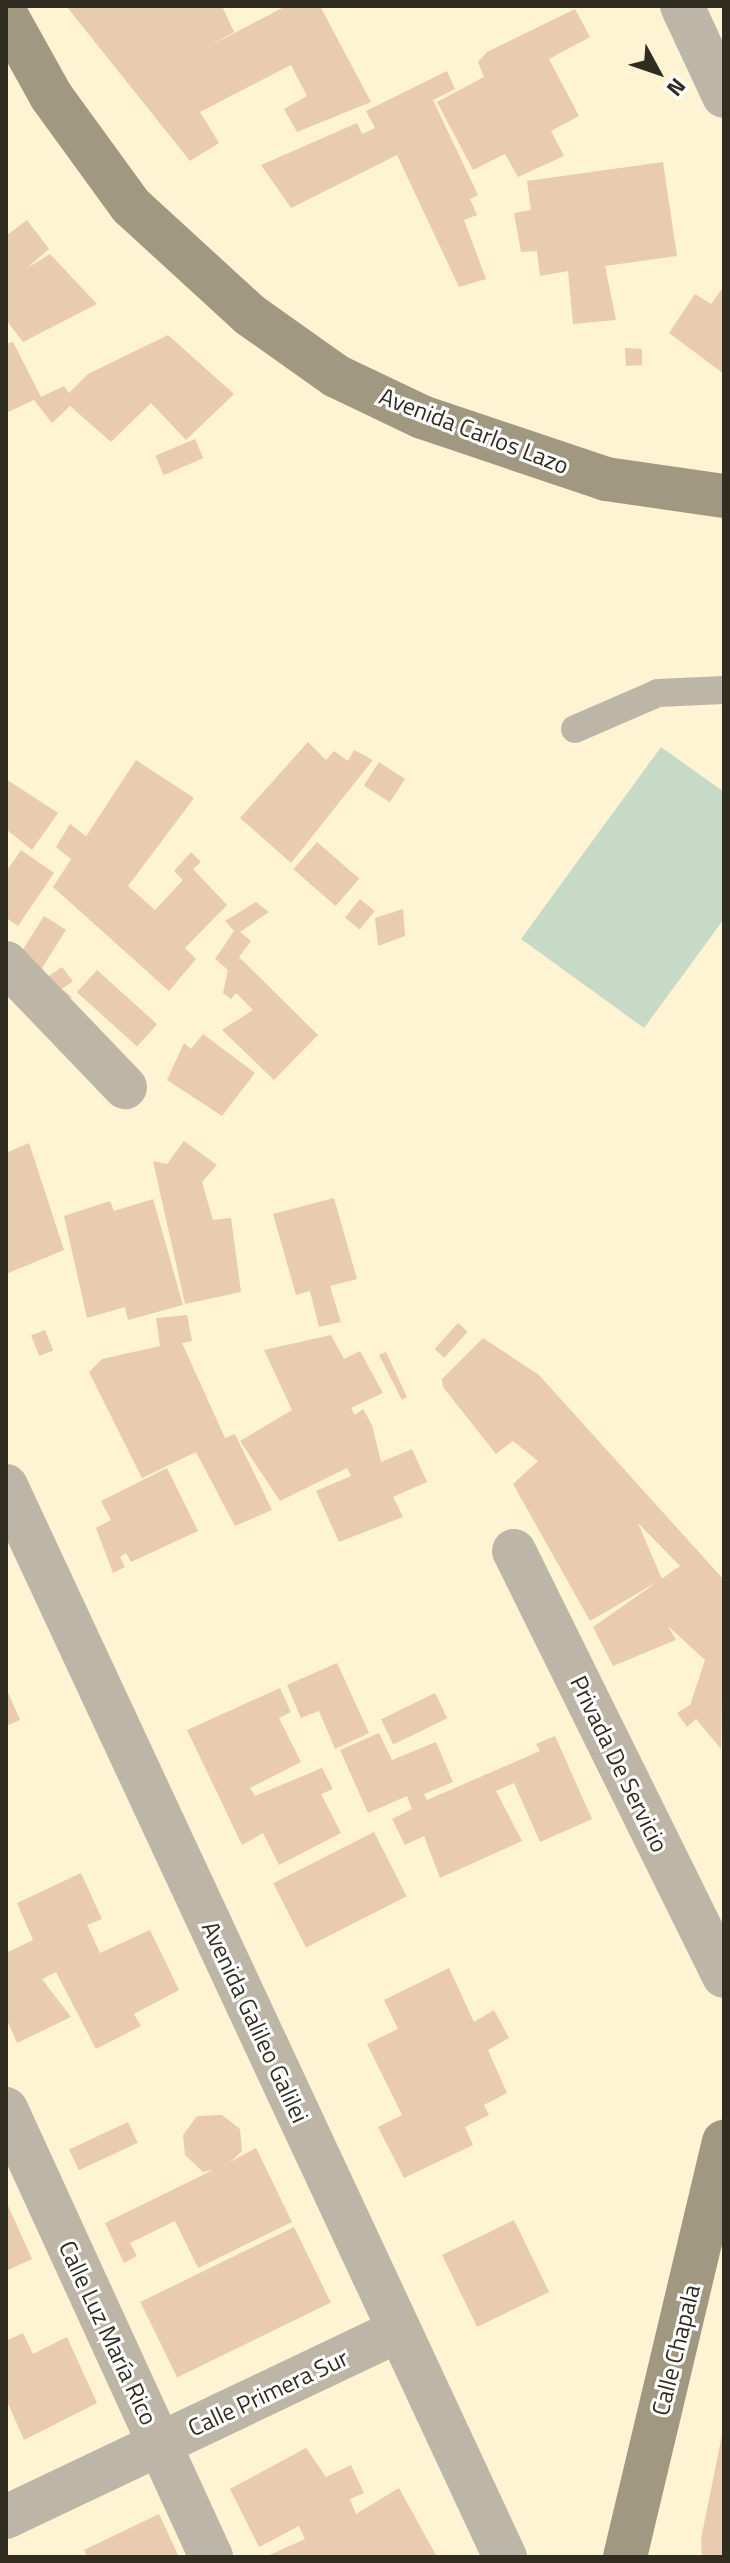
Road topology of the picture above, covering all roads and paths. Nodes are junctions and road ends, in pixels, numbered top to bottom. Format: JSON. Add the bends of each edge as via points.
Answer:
{"nodes":[{"id":1,"x":682,"y":6,"type":"edge"},
{"id":2,"x":6,"y":15,"type":"edge"},
{"id":3,"x":724,"y":96,"type":"edge"},
{"id":4,"x":724,"y":496,"type":"edge"},
{"id":5,"x":724,"y":690,"type":"edge"},
{"id":6,"x":575,"y":729,"type":"dead end"},
{"id":7,"x":6,"y":963,"type":"edge"},
{"id":8,"x":125,"y":1087,"type":"dead end"},
{"id":9,"x":6,"y":1486,"type":"edge"},
{"id":10,"x":514,"y":1551,"type":"dead end"},
{"id":11,"x":724,"y":1976,"type":"edge"},
{"id":12,"x":6,"y":2109,"type":"edge"},
{"id":13,"x":724,"y":2142,"type":"edge"},
{"id":14,"x":717,"y":2211,"type":"edge"},
{"id":15,"x":399,"y":2330,"type":"junction"},
{"id":16,"x":159,"y":2444,"type":"junction"},
{"id":17,"x":6,"y":2517,"type":"edge"},
{"id":18,"x":211,"y":2557,"type":"edge"},
{"id":19,"x":505,"y":2557,"type":"edge"},
{"id":20,"x":625,"y":2557,"type":"edge"}],
"edges":[{"from":1,"to":3,"type":"street"},
{"from":2,"to":4,"type":"main road","name":"Avenida Carlos Lazo","via":[[51,96],[131,206],[250,315],[336,376],[422,417],[606,479]]},
{"from":5,"to":6,"type":"lane","via":[[658,693]]},
{"from":7,"to":8,"type":"street"},
{"from":9,"to":15,"type":"street","name":"Avenida Galileo Galilei"},
{"from":10,"to":11,"type":"street","name":"Privada De Servicio"},
{"from":12,"to":16,"type":"street","name":"Calle Luz María Rico"},
{"from":13,"to":14,"type":"main road","name":"Calle Chapala"},
{"from":14,"to":20,"type":"main road","name":"Calle Chapala"},
{"from":15,"to":16,"type":"street","name":"Calle Primera Sur"},
{"from":15,"to":19,"type":"street","name":"Avenida Galileo Galilei"},
{"from":16,"to":17,"type":"street","name":"Calle Primera Sur"},
{"from":16,"to":18,"type":"street","name":"Calle Luz María Rico"}]}
